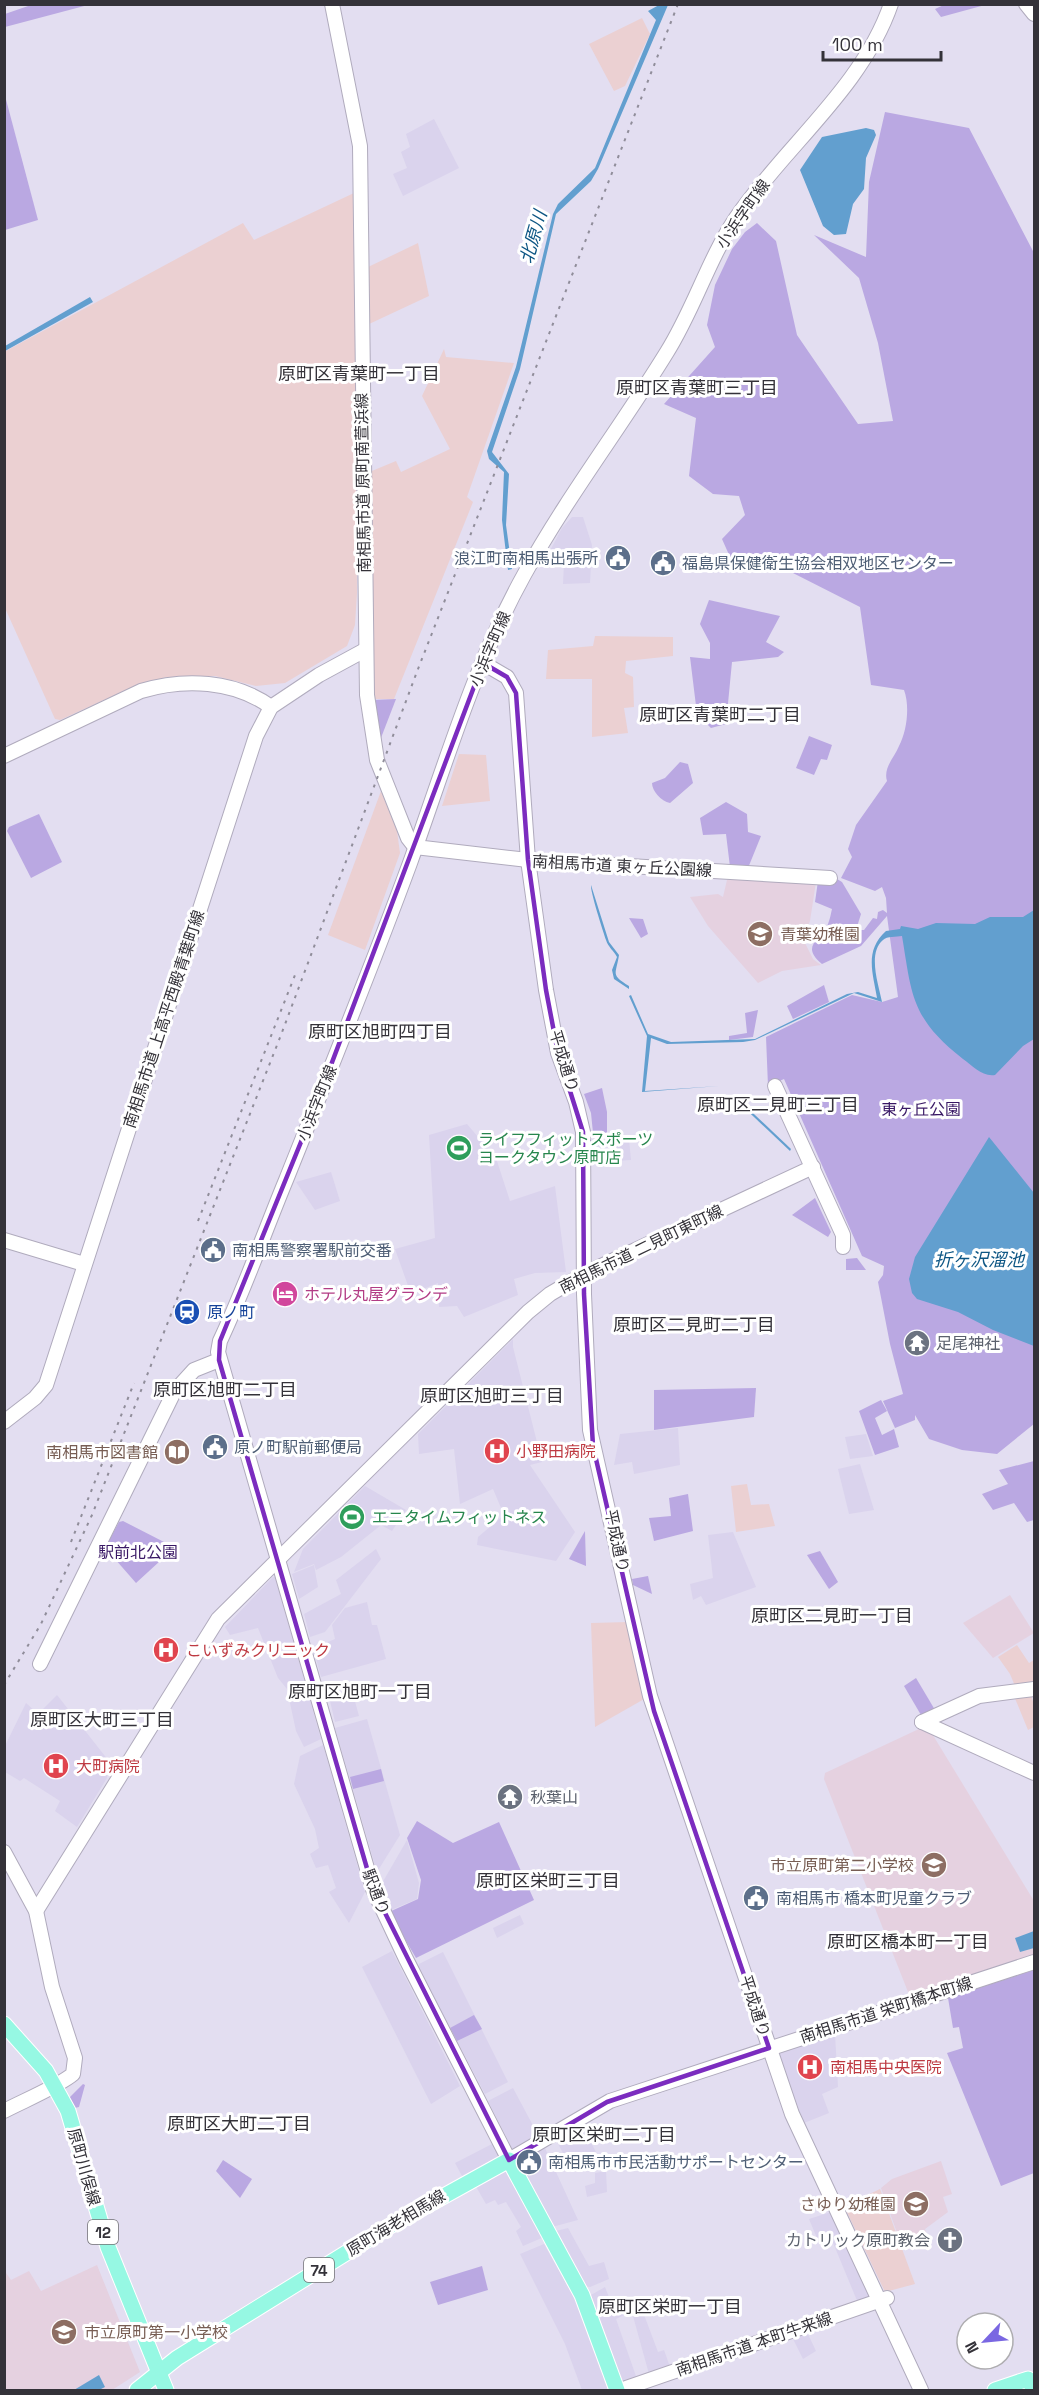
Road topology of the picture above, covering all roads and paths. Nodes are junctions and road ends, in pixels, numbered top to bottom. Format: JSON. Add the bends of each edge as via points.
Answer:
{"nodes":[{"id":1,"x":332,"y":4,"type":"edge"},
{"id":2,"x":891,"y":4,"type":"edge"},
{"id":3,"x":1026,"y":4,"type":"edge"},
{"id":4,"x":1035,"y":14,"type":"edge"},
{"id":5,"x":365,"y":650,"type":"junction"},
{"id":6,"x":483,"y":663,"type":"junction"},
{"id":7,"x":271,"y":708,"type":"junction"},
{"id":8,"x":4,"y":756,"type":"edge"},
{"id":9,"x":415,"y":847,"type":"junction"},
{"id":10,"x":528,"y":860,"type":"junction"},
{"id":11,"x":830,"y":878,"type":"dead end"},
{"id":12,"x":775,"y":1086,"type":"dead end"},
{"id":13,"x":813,"y":1167,"type":"junction"},
{"id":14,"x":4,"y":1240,"type":"edge"},
{"id":15,"x":843,"y":1247,"type":"dead end"},
{"id":16,"x":84,"y":1264,"type":"junction"},
{"id":17,"x":584,"y":1274,"type":"junction"},
{"id":18,"x":219,"y":1360,"type":"junction"},
{"id":19,"x":4,"y":1422,"type":"edge"},
{"id":20,"x":278,"y":1559,"type":"junction"},
{"id":21,"x":40,"y":1664,"type":"dead end"},
{"id":22,"x":1035,"y":1689,"type":"edge"},
{"id":23,"x":1035,"y":1773,"type":"edge"},
{"id":24,"x":4,"y":1852,"type":"edge"},
{"id":25,"x":36,"y":1911,"type":"junction"},
{"id":26,"x":1035,"y":1962,"type":"edge"},
{"id":27,"x":4,"y":2024,"type":"edge"},
{"id":28,"x":769,"y":2048,"type":"junction"},
{"id":29,"x":50,"y":2079,"type":"junction"},
{"id":30,"x":4,"y":2111,"type":"edge"},
{"id":31,"x":509,"y":2160,"type":"junction"},
{"id":32,"x":883,"y":2299,"type":"junction"},
{"id":33,"x":159,"y":2374,"type":"junction"},
{"id":34,"x":1032,"y":2382,"type":"edge"},
{"id":35,"x":137,"y":2391,"type":"edge"},
{"id":36,"x":166,"y":2391,"type":"edge"},
{"id":37,"x":619,"y":2391,"type":"edge"},
{"id":38,"x":921,"y":2391,"type":"edge"},
{"id":39,"x":994,"y":2391,"type":"edge"}],
"edges":[{"from":1,"to":5,"type":"street","name":"南相馬市道 原町南萱浜線","via":[[360,146]]},
{"from":2,"to":6,"type":"street","name":"小浜字町線","via":[[874,45],[853,75],[736,217],[668,352],[525,573]]},
{"from":3,"to":4,"type":"street"},
{"from":5,"to":7,"type":"street","name":"南相馬市道 上高平西殿青葉町線"},
{"from":5,"to":9,"type":"street","name":"南相馬市道 原町南萱浜線","via":[[377,760]]},
{"from":6,"to":9,"type":"street","name":"小浜字町線"},
{"from":6,"to":10,"type":"street","name":"平成通り","via":[[507,677],[516,693]]},
{"from":7,"to":8,"type":"street","via":[[219,685],[164,684],[141,691]]},
{"from":7,"to":16,"type":"street","name":"南相馬市道 上高平西殿青葉町線","via":[[256,736]]},
{"from":9,"to":10,"type":"street","name":"南相馬市道 東ヶ丘公園線"},
{"from":9,"to":18,"type":"street","name":"小浜字町線","via":[[220,1341]]},
{"from":10,"to":11,"type":"street","name":"南相馬市道 東ヶ丘公園線"},
{"from":10,"to":17,"type":"street","name":"平成通り","via":[[553,1028],[584,1132]]},
{"from":12,"to":13,"type":"street"},
{"from":13,"to":15,"type":"street","via":[[843,1235]]},
{"from":13,"to":17,"type":"street","name":"南相馬市道 二見町東町線"},
{"from":14,"to":16,"type":"street"},
{"from":16,"to":19,"type":"street","name":"南相馬市道 上高平西殿青葉町線","via":[[46,1385]]},
{"from":17,"to":20,"type":"street","name":"南相馬市道 二見町東町線","via":[[534,1306]]},
{"from":17,"to":28,"type":"street","name":"平成通り","via":[[590,1430],[650,1696]]},
{"from":18,"to":20,"type":"street","name":"駅通り"},
{"from":18,"to":21,"type":"street","via":[[194,1370],[174,1392]]},
{"from":20,"to":25,"type":"street","name":"南相馬市道 二見町東町線","via":[[218,1619]]},
{"from":20,"to":31,"type":"street","name":"駅通り","via":[[373,1889]]},
{"from":22,"to":23,"type":"street","via":[[979,1696],[922,1722]]},
{"from":24,"to":25,"type":"street"},
{"from":25,"to":29,"type":"street","via":[[52,1987],[75,2058],[73,2074],[64,2082]]},
{"from":26,"to":28,"type":"street","name":"南相馬市道 栄町橋本町線"},
{"from":27,"to":29,"type":"main road","name":"原町川俣線","number":"12"},
{"from":28,"to":31,"type":"street","name":"南相馬市道 栄町橋本町線","via":[[610,2101]]},
{"from":28,"to":32,"type":"street","name":"平成通り","via":[[796,2125]]},
{"from":29,"to":30,"type":"street"},
{"from":29,"to":33,"type":"main road","name":"原町川俣線","number":"12","via":[[68,2111],[108,2247]]},
{"from":31,"to":33,"type":"main road","name":"原町海老相馬線","number":"74","via":[[388,2227],[177,2358]]},
{"from":31,"to":37,"type":"main road","name":"駅通り","via":[[582,2295]]},
{"from":32,"to":37,"type":"street","name":"南相馬市道 本町牛来線"},
{"from":32,"to":38,"type":"street","name":"平成通り"},
{"from":33,"to":35,"type":"main road","name":"原町海老相馬線","number":"74"},
{"from":33,"to":36,"type":"main road","name":"原町川俣線","number":"12"},
{"from":34,"to":39,"type":"main road"}]}
